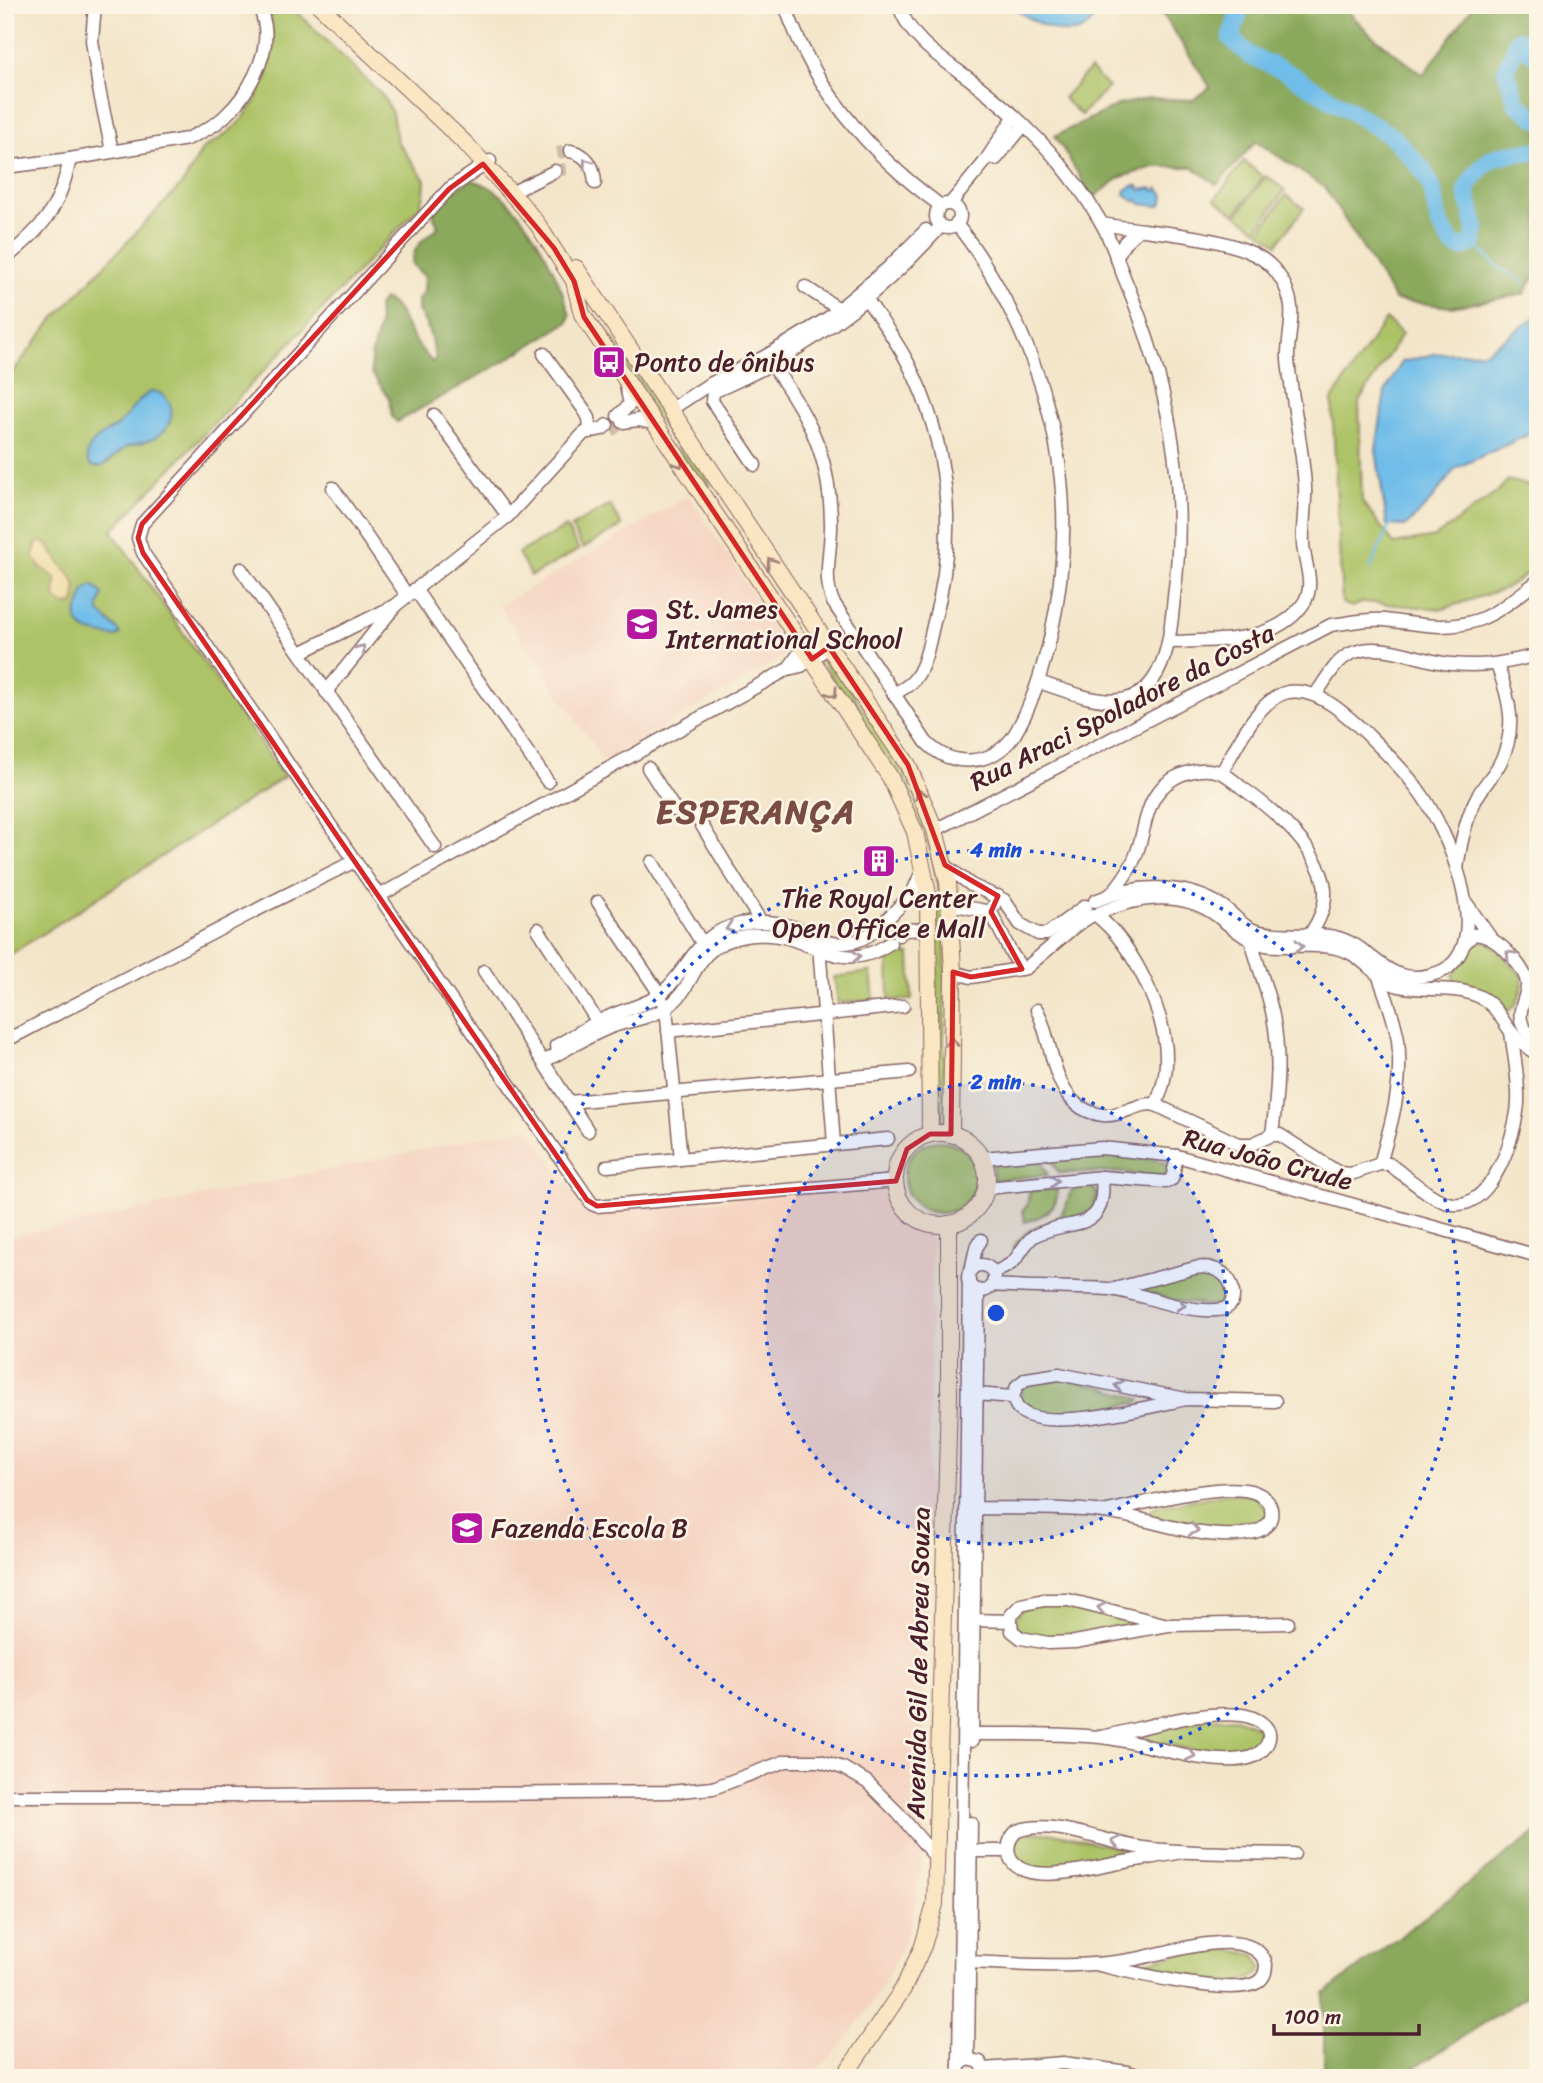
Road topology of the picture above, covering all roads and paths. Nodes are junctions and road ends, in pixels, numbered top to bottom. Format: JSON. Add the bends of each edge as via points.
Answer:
{"nodes":[{"id":1,"x":95,"y":5,"type":"edge"},
{"id":2,"x":260,"y":5,"type":"edge"},
{"id":3,"x":319,"y":5,"type":"edge"},
{"id":4,"x":785,"y":5,"type":"edge"},
{"id":5,"x":899,"y":5,"type":"edge"},
{"id":6,"x":1019,"y":121,"type":"junction"},
{"id":7,"x":111,"y":151,"type":"junction"},
{"id":8,"x":570,"y":151,"type":"dead end"},
{"id":9,"x":70,"y":159,"type":"junction"},
{"id":10,"x":486,"y":162,"type":"junction"},
{"id":11,"x":5,"y":167,"type":"edge"},
{"id":12,"x":555,"y":172,"type":"tunnel mouth"},
{"id":13,"x":595,"y":183,"type":"dead end"},
{"id":14,"x":515,"y":190,"type":"junction"},
{"id":15,"x":950,"y":206,"type":"junction"},
{"id":16,"x":939,"y":223,"type":"junction"},
{"id":17,"x":1102,"y":224,"type":"junction"},
{"id":18,"x":956,"y":225,"type":"junction"},
{"id":19,"x":1137,"y":231,"type":"junction"},
{"id":20,"x":1116,"y":258,"type":"junction"},
{"id":21,"x":5,"y":259,"type":"edge"},
{"id":22,"x":805,"y":286,"type":"dead end"},
{"id":23,"x":864,"y":295,"type":"junction"},
{"id":24,"x":839,"y":309,"type":"junction"},
{"id":25,"x":592,"y":329,"type":"junction"},
{"id":26,"x":622,"y":337,"type":"junction"},
{"id":27,"x":544,"y":354,"type":"dead end"},
{"id":28,"x":769,"y":360,"type":"junction"},
{"id":29,"x":624,"y":379,"type":"junction"},
{"id":30,"x":670,"y":410,"type":"junction"},
{"id":31,"x":434,"y":415,"type":"dead end"},
{"id":32,"x":652,"y":423,"type":"junction"},
{"id":33,"x":609,"y":428,"type":"tunnel mouth"},
{"id":34,"x":590,"y":432,"type":"junction"},
{"id":35,"x":755,"y":465,"type":"dead end"},
{"id":36,"x":333,"y":488,"type":"dead end"},
{"id":37,"x":508,"y":516,"type":"junction"},
{"id":38,"x":241,"y":569,"type":"dead end"},
{"id":39,"x":1538,"y":581,"type":"edge"},
{"id":40,"x":411,"y":592,"type":"junction"},
{"id":41,"x":396,"y":605,"type":"junction"},
{"id":42,"x":1168,"y":642,"type":"junction"},
{"id":43,"x":826,"y":643,"type":"junction"},
{"id":44,"x":300,"y":653,"type":"junction"},
{"id":45,"x":808,"y":655,"type":"junction"},
{"id":46,"x":1538,"y":655,"type":"edge"},
{"id":47,"x":1497,"y":665,"type":"junction"},
{"id":48,"x":1039,"y":682,"type":"junction"},
{"id":49,"x":326,"y":692,"type":"junction"},
{"id":50,"x":894,"y":694,"type":"junction"},
{"id":51,"x":1315,"y":695,"type":"junction"},
{"id":52,"x":648,"y":768,"type":"dead end"},
{"id":53,"x":1222,"y":772,"type":"junction"},
{"id":54,"x":548,"y":782,"type":"dead end"},
{"id":55,"x":1469,"y":815,"type":"junction"},
{"id":56,"x":1440,"y":828,"type":"junction"},
{"id":57,"x":935,"y":830,"type":"junction"},
{"id":58,"x":435,"y":847,"type":"dead end"},
{"id":59,"x":355,"y":861,"type":"junction"},
{"id":60,"x":652,"y":862,"type":"dead end"},
{"id":61,"x":945,"y":864,"type":"junction"},
{"id":62,"x":924,"y":868,"type":"junction"},
{"id":63,"x":1457,"y":870,"type":"junction"},
{"id":64,"x":1110,"y":894,"type":"junction"},
{"id":65,"x":379,"y":896,"type":"junction"},
{"id":66,"x":998,"y":896,"type":"junction"},
{"id":67,"x":1463,"y":898,"type":"junction"},
{"id":68,"x":598,"y":902,"type":"dead end"},
{"id":69,"x":950,"y":904,"type":"junction"},
{"id":70,"x":1093,"y":910,"type":"junction"},
{"id":71,"x":991,"y":912,"type":"junction"},
{"id":72,"x":761,"y":922,"type":"junction"},
{"id":73,"x":538,"y":929,"type":"dead end"},
{"id":74,"x":929,"y":929,"type":"junction"},
{"id":75,"x":1311,"y":933,"type":"junction"},
{"id":76,"x":1251,"y":935,"type":"junction"},
{"id":77,"x":1490,"y":937,"type":"junction"},
{"id":78,"x":702,"y":943,"type":"junction"},
{"id":79,"x":1464,"y":943,"type":"junction"},
{"id":80,"x":819,"y":945,"type":"junction"},
{"id":81,"x":1022,"y":969,"type":"junction"},
{"id":82,"x":1445,"y":970,"type":"junction"},
{"id":83,"x":484,"y":971,"type":"dead end"},
{"id":84,"x":1380,"y":971,"type":"junction"},
{"id":85,"x":953,"y":972,"type":"junction"},
{"id":86,"x":1455,"y":991,"type":"junction"},
{"id":87,"x":660,"y":996,"type":"junction"},
{"id":88,"x":903,"y":1006,"type":"dead end"},
{"id":89,"x":1522,"y":1006,"type":"junction"},
{"id":90,"x":666,"y":1008,"type":"junction"},
{"id":91,"x":1037,"y":1010,"type":"dead end"},
{"id":92,"x":823,"y":1015,"type":"junction"},
{"id":93,"x":1501,"y":1016,"type":"junction"},
{"id":94,"x":601,"y":1026,"type":"junction"},
{"id":95,"x":668,"y":1031,"type":"junction"},
{"id":96,"x":1511,"y":1032,"type":"junction"},
{"id":97,"x":5,"y":1041,"type":"edge"},
{"id":98,"x":1535,"y":1048,"type":"edge"},
{"id":99,"x":542,"y":1058,"type":"junction"},
{"id":100,"x":909,"y":1072,"type":"dead end"},
{"id":101,"x":827,"y":1080,"type":"junction"},
{"id":102,"x":1517,"y":1081,"type":"junction"},
{"id":103,"x":675,"y":1093,"type":"junction"},
{"id":104,"x":569,"y":1102,"type":"junction"},
{"id":105,"x":1156,"y":1105,"type":"junction"},
{"id":106,"x":588,"y":1131,"type":"dead end"},
{"id":107,"x":951,"y":1134,"type":"junction"},
{"id":108,"x":930,"y":1135,"type":"junction"},
{"id":109,"x":1272,"y":1135,"type":"junction"},
{"id":110,"x":888,"y":1139,"type":"dead end"},
{"id":111,"x":834,"y":1144,"type":"junction"},
{"id":112,"x":1177,"y":1156,"type":"junction"},
{"id":113,"x":982,"y":1158,"type":"junction"},
{"id":114,"x":681,"y":1159,"type":"junction"},
{"id":115,"x":1380,"y":1164,"type":"junction"},
{"id":116,"x":607,"y":1166,"type":"dead end"},
{"id":117,"x":1102,"y":1177,"type":"junction"},
{"id":118,"x":896,"y":1181,"type":"junction"},
{"id":119,"x":986,"y":1188,"type":"junction"},
{"id":120,"x":949,"y":1224,"type":"junction"},
{"id":121,"x":981,"y":1240,"type":"dead end"},
{"id":122,"x":1538,"y":1256,"type":"edge"},
{"id":123,"x":992,"y":1270,"type":"junction"},
{"id":124,"x":970,"y":1275,"type":"junction"},
{"id":125,"x":1135,"y":1289,"type":"junction"},
{"id":126,"x":978,"y":1290,"type":"junction"},
{"id":127,"x":1143,"y":1391,"type":"junction"},
{"id":128,"x":976,"y":1394,"type":"junction"},
{"id":129,"x":1013,"y":1397,"type":"junction"},
{"id":130,"x":1186,"y":1399,"type":"junction"},
{"id":131,"x":1275,"y":1401,"type":"dead end"},
{"id":132,"x":1141,"y":1407,"type":"junction"},
{"id":133,"x":1146,"y":1503,"type":"junction"},
{"id":134,"x":975,"y":1508,"type":"junction"},
{"id":135,"x":1103,"y":1512,"type":"junction"},
{"id":136,"x":1148,"y":1520,"type":"junction"},
{"id":137,"x":974,"y":1620,"type":"junction"},
{"id":138,"x":1011,"y":1621,"type":"junction"},
{"id":139,"x":1140,"y":1623,"type":"junction"},
{"id":140,"x":1288,"y":1623,"type":"dead end"},
{"id":141,"x":1145,"y":1728,"type":"junction"},
{"id":142,"x":972,"y":1734,"type":"junction"},
{"id":143,"x":1101,"y":1737,"type":"junction"},
{"id":144,"x":1145,"y":1745,"type":"junction"},
{"id":145,"x":5,"y":1796,"type":"edge"},
{"id":146,"x":970,"y":1851,"type":"junction"},
{"id":147,"x":1008,"y":1851,"type":"junction"},
{"id":148,"x":1139,"y":1854,"type":"junction"},
{"id":149,"x":1294,"y":1854,"type":"dead end"},
{"id":150,"x":937,"y":1859,"type":"junction"},
{"id":151,"x":969,"y":1962,"type":"junction"},
{"id":152,"x":1134,"y":1965,"type":"junction"},
{"id":153,"x":962,"y":2067,"type":"edge"},
{"id":154,"x":984,"y":2073,"type":"edge"},
{"id":155,"x":843,"y":2078,"type":"edge"},
{"id":156,"x":1148,"y":2078,"type":"edge"}],
"edges":[{"from":1,"to":7,"type":"street","via":[[92,40]]},
{"from":2,"to":7,"type":"street","via":[[266,28],[262,57],[244,94],[225,117],[187,139]]},
{"from":3,"to":10,"type":"street"},
{"from":4,"to":15,"type":"street","via":[[817,74],[849,120],[893,168]]},
{"from":5,"to":6,"type":"street","via":[[913,31],[934,54]]},
{"from":6,"to":15,"type":"street"},
{"from":6,"to":17,"type":"street","via":[[1068,173]]},
{"from":7,"to":9,"type":"street"},
{"from":13,"to":8,"type":"street","one_way":true,"via":[[587,159]]},
{"from":9,"to":11,"type":"street"},
{"from":9,"to":21,"type":"street","via":[[58,200],[43,225]]},
{"from":10,"to":14,"type":"street"},
{"from":10,"to":59,"type":"street","via":[[449,188],[142,524],[138,538],[143,553]]},
{"from":12,"to":14,"type":"street"},
{"from":14,"to":25,"type":"street","via":[[574,281],[582,314]]},
{"from":14,"to":26,"type":"street","via":[[550,229]]},
{"from":15,"to":16,"type":"street","via":[[936,212]]},
{"from":15,"to":18,"type":"street","via":[[959,218]]},
{"from":16,"to":18,"type":"street"},
{"from":16,"to":23,"type":"street"},
{"from":17,"to":19,"type":"street"},
{"from":17,"to":20,"type":"street"},
{"from":18,"to":48,"type":"street","via":[[1007,302],[1026,344],[1059,454],[1063,563]]},
{"from":19,"to":20,"type":"street"},
{"from":19,"to":42,"type":"street","via":[[1187,236],[1257,255],[1286,287],[1291,306],[1288,359],[1305,489],[1303,543],[1308,590],[1298,610],[1271,628],[1246,637]]},
{"from":20,"to":42,"type":"street","via":[[1148,336],[1173,432],[1179,531]]},
{"from":22,"to":24,"type":"street"},
{"from":23,"to":24,"type":"street"},
{"from":23,"to":28,"type":"street"},
{"from":23,"to":50,"type":"street","via":[[920,388],[940,448],[946,486],[947,551],[940,602],[919,671]]},
{"from":24,"to":28,"type":"street"},
{"from":25,"to":26,"type":"street","via":[[600,320]]},
{"from":25,"to":29,"type":"street"},
{"from":26,"to":30,"type":"street"},
{"from":27,"to":34,"type":"street","via":[[585,411]]},
{"from":28,"to":30,"type":"street","via":[[708,385]]},
{"from":28,"to":35,"type":"street","via":[[711,395]]},
{"from":28,"to":50,"type":"street","via":[[806,416],[826,469],[832,535],[830,593]]},
{"from":29,"to":32,"type":"street"},
{"from":29,"to":32,"type":"street","via":[[630,404],[620,419]]},
{"from":43,"to":30,"type":"street","one_way":true},
{"from":31,"to":37,"type":"street"},
{"from":32,"to":45,"type":"street","one_way":true},
{"from":33,"to":34,"type":"street"},
{"from":34,"to":37,"type":"street","via":[[581,435]]},
{"from":36,"to":40,"type":"street"},
{"from":37,"to":40,"type":"street"},
{"from":38,"to":44,"type":"street"},
{"from":39,"to":57,"type":"street","name":"Rua Araci Spoladore da Costa","via":[[1480,619],[1450,627],[1383,620],[1331,625]]},
{"from":40,"to":41,"type":"street"},
{"from":40,"to":54,"type":"street"},
{"from":41,"to":44,"type":"street"},
{"from":49,"to":41,"type":"street","one_way":true},
{"from":42,"to":48,"type":"street","via":[[1153,681],[1123,701],[1095,700]]},
{"from":43,"to":45,"type":"street"},
{"from":57,"to":43,"type":"street","one_way":true,"via":[[908,765]]},
{"from":44,"to":49,"type":"street"},
{"from":45,"to":62,"type":"street","one_way":true,"via":[[890,777],[915,832]]},
{"from":45,"to":65,"type":"street"},
{"from":46,"to":47,"type":"street"},
{"from":47,"to":51,"type":"street","via":[[1449,664],[1361,650],[1341,660]]},
{"from":47,"to":55,"type":"street","via":[[1510,705],[1509,742]]},
{"from":48,"to":50,"type":"street","via":[[1026,715],[1007,744],[974,762],[940,754],[926,742]]},
{"from":49,"to":58,"type":"street"},
{"from":51,"to":53,"type":"street","via":[[1288,692],[1266,705]]},
{"from":51,"to":56,"type":"street","via":[[1348,717],[1399,766]]},
{"from":52,"to":72,"type":"street","via":[[675,810],[698,819]]},
{"from":53,"to":64,"type":"street","via":[[1202,770],[1163,786],[1147,811],[1132,864]]},
{"from":53,"to":75,"type":"street","via":[[1281,819],[1317,866],[1325,901]]},
{"from":55,"to":56,"type":"street","via":[[1458,827]]},
{"from":55,"to":63,"type":"street"},
{"from":56,"to":63,"type":"street"},
{"from":57,"to":61,"type":"street"},
{"from":59,"to":65,"type":"street"},
{"from":59,"to":97,"type":"street"},
{"from":60,"to":78,"type":"street"},
{"from":61,"to":66,"type":"street","via":[[971,885]]},
{"from":61,"to":69,"type":"street"},
{"from":62,"to":69,"type":"street","via":[[939,898]]},
{"from":62,"to":74,"type":"street"},
{"from":62,"to":80,"type":"street","via":[[912,894],[866,938]]},
{"from":63,"to":67,"type":"street"},
{"from":64,"to":70,"type":"street"},
{"from":64,"to":76,"type":"street","via":[[1149,888],[1189,892],[1213,901]]},
{"from":65,"to":118,"type":"street","via":[[592,1205]]},
{"from":66,"to":70,"type":"street","via":[[1020,924],[1042,935]]},
{"from":66,"to":71,"type":"street"},
{"from":67,"to":77,"type":"street"},
{"from":67,"to":79,"type":"street","via":[[1468,917]]},
{"from":68,"to":87,"type":"street"},
{"from":69,"to":71,"type":"street"},
{"from":69,"to":85,"type":"street"},
{"from":70,"to":76,"type":"street","via":[[1137,900],[1177,899],[1212,912]]},
{"from":70,"to":81,"type":"street"},
{"from":70,"to":105,"type":"street","via":[[1133,959],[1159,1018],[1166,1061]]},
{"from":71,"to":81,"type":"street"},
{"from":72,"to":78,"type":"street","one_way":true,"via":[[724,929]]},
{"from":72,"to":80,"type":"street","via":[[808,932]]},
{"from":73,"to":94,"type":"street"},
{"from":80,"to":74,"type":"street","one_way":true,"via":[[843,957],[865,956],[903,930]]},
{"from":74,"to":108,"type":"street"},
{"from":75,"to":76,"type":"street"},
{"from":75,"to":84,"type":"street","via":[[1348,941]]},
{"from":76,"to":84,"type":"street","one_way":true,"via":[[1267,945],[1341,950]]},
{"from":76,"to":109,"type":"street","via":[[1278,1045]]},
{"from":77,"to":79,"type":"street","via":[[1477,933]]},
{"from":89,"to":77,"type":"street","one_way":true,"via":[[1527,985],[1524,970]]},
{"from":78,"to":87,"type":"street"},
{"from":79,"to":82,"type":"street"},
{"from":80,"to":90,"type":"street","via":[[778,936],[734,939],[705,954]]},
{"from":80,"to":92,"type":"street"},
{"from":81,"to":85,"type":"street","via":[[971,978]]},
{"from":82,"to":84,"type":"street","via":[[1423,976]]},
{"from":82,"to":86,"type":"street"},
{"from":83,"to":99,"type":"street"},
{"from":84,"to":86,"type":"street","via":[[1397,985]]},
{"from":84,"to":115,"type":"street","via":[[1395,1026],[1400,1070]]},
{"from":107,"to":85,"type":"street","one_way":true},
{"from":86,"to":93,"type":"street","via":[[1484,999]]},
{"from":87,"to":90,"type":"street"},
{"from":87,"to":94,"type":"street"},
{"from":88,"to":92,"type":"street"},
{"from":89,"to":93,"type":"street"},
{"from":89,"to":98,"type":"street","via":[[1522,1025]]},
{"from":90,"to":94,"type":"street"},
{"from":90,"to":95,"type":"street"},
{"from":91,"to":105,"type":"street","via":[[1060,1082],[1077,1103],[1108,1115]]},
{"from":92,"to":95,"type":"street"},
{"from":92,"to":101,"type":"street"},
{"from":93,"to":96,"type":"street"},
{"from":94,"to":99,"type":"street"},
{"from":95,"to":103,"type":"street"},
{"from":96,"to":98,"type":"street"},
{"from":96,"to":102,"type":"street"},
{"from":98,"to":102,"type":"street","via":[[1521,1064]]},
{"from":99,"to":104,"type":"street"},
{"from":100,"to":101,"type":"street"},
{"from":101,"to":103,"type":"street"},
{"from":101,"to":111,"type":"street"},
{"from":102,"to":115,"type":"street","via":[[1517,1117],[1509,1144],[1494,1177],[1471,1202],[1444,1202],[1389,1164]]},
{"from":103,"to":104,"type":"street"},
{"from":103,"to":114,"type":"street"},
{"from":104,"to":106,"type":"street"},
{"from":105,"to":109,"type":"street","via":[[1238,1144],[1252,1144]]},
{"from":107,"to":108,"type":"street"},
{"from":107,"to":113,"type":"street","via":[[964,1139]]},
{"from":108,"to":118,"type":"street","via":[[906,1149]]},
{"from":109,"to":115,"type":"street","via":[[1280,1135],[1339,1173]]},
{"from":110,"to":111,"type":"street"},
{"from":111,"to":114,"type":"street"},
{"from":112,"to":113,"type":"street","name":"Rua João Crude","via":[[1102,1148]]},
{"from":112,"to":117,"type":"street","via":[[1169,1181]]},
{"from":112,"to":122,"type":"street","name":"Rua João Crude"},
{"from":113,"to":119,"type":"street"},
{"from":114,"to":116,"type":"street"},
{"from":119,"to":117,"type":"street","one_way":true},
{"from":117,"to":123,"type":"street","via":[[1103,1201],[1096,1214],[1034,1237],[1013,1262]]},
{"from":118,"to":120,"type":"street","via":[[901,1202],[910,1213],[935,1225]]},
{"from":119,"to":120,"type":"street","via":[[973,1212]]},
{"from":120,"to":150,"type":"street","name":"Avenida Gil de Abreu Souza"},
{"from":121,"to":124,"type":"street"},
{"from":123,"to":124,"type":"street","via":[[978,1266]]},
{"from":123,"to":125,"type":"street"},
{"from":123,"to":126,"type":"street","via":[[986,1290]]},
{"from":124,"to":126,"type":"street","via":[[970,1285]]},
{"from":124,"to":153,"type":"street"},
{"from":125,"to":125,"type":"street","one_way":true,"via":[[1156,1301],[1213,1310],[1226,1308],[1234,1296],[1226,1277],[1208,1267]]},
{"from":126,"to":128,"type":"street"},
{"from":127,"to":129,"type":"street","one_way":true,"via":[[1059,1374],[1026,1380],[1017,1386]]},
{"from":127,"to":130,"type":"street"},
{"from":127,"to":132,"type":"street"},
{"from":128,"to":129,"type":"street"},
{"from":128,"to":134,"type":"street"},
{"from":129,"to":132,"type":"street","via":[[1017,1408],[1028,1415],[1072,1420]]},
{"from":130,"to":131,"type":"street"},
{"from":130,"to":132,"type":"street"},
{"from":133,"to":135,"type":"street"},
{"from":133,"to":136,"type":"street"},
{"from":136,"to":133,"type":"street","one_way":true,"via":[[1234,1535],[1264,1529],[1271,1508],[1260,1494],[1235,1489]]},
{"from":134,"to":135,"type":"street"},
{"from":134,"to":137,"type":"street"},
{"from":135,"to":136,"type":"street"},
{"from":137,"to":138,"type":"street"},
{"from":137,"to":142,"type":"street"},
{"from":139,"to":138,"type":"street","one_way":true,"via":[[1068,1601],[1044,1600],[1021,1605]]},
{"from":138,"to":139,"type":"street","via":[[1012,1631],[1021,1638],[1048,1643],[1075,1642]]},
{"from":139,"to":140,"type":"street"},
{"from":141,"to":143,"type":"street"},
{"from":141,"to":144,"type":"street"},
{"from":144,"to":141,"type":"street","one_way":true,"via":[[1198,1757],[1242,1759],[1260,1753],[1269,1737],[1258,1720],[1221,1713]]},
{"from":142,"to":143,"type":"street"},
{"from":142,"to":146,"type":"street"},
{"from":143,"to":144,"type":"street"},
{"from":145,"to":150,"type":"street","via":[[669,1792],[713,1788],[774,1764],[808,1759],[843,1768],[867,1782]]},
{"from":146,"to":147,"type":"street"},
{"from":146,"to":151,"type":"street"},
{"from":147,"to":148,"type":"street","via":[[1018,1867],[1049,1874]]},
{"from":148,"to":147,"type":"street","one_way":true,"via":[[1062,1830],[1035,1827],[1017,1831]]},
{"from":148,"to":149,"type":"street"},
{"from":150,"to":155,"type":"street","name":"Avenida Gil de Abreu Souza","via":[[935,1904],[923,1946],[903,1989]]},
{"from":151,"to":152,"type":"street"},
{"from":151,"to":153,"type":"street"},
{"from":152,"to":152,"type":"street","via":[[1215,1988],[1256,1983],[1266,1970],[1258,1952],[1240,1944],[1209,1942]]},
{"from":153,"to":154,"type":"street","via":[[980,2062]]},
{"from":154,"to":156,"type":"street","via":[[1063,2063]]}]}
